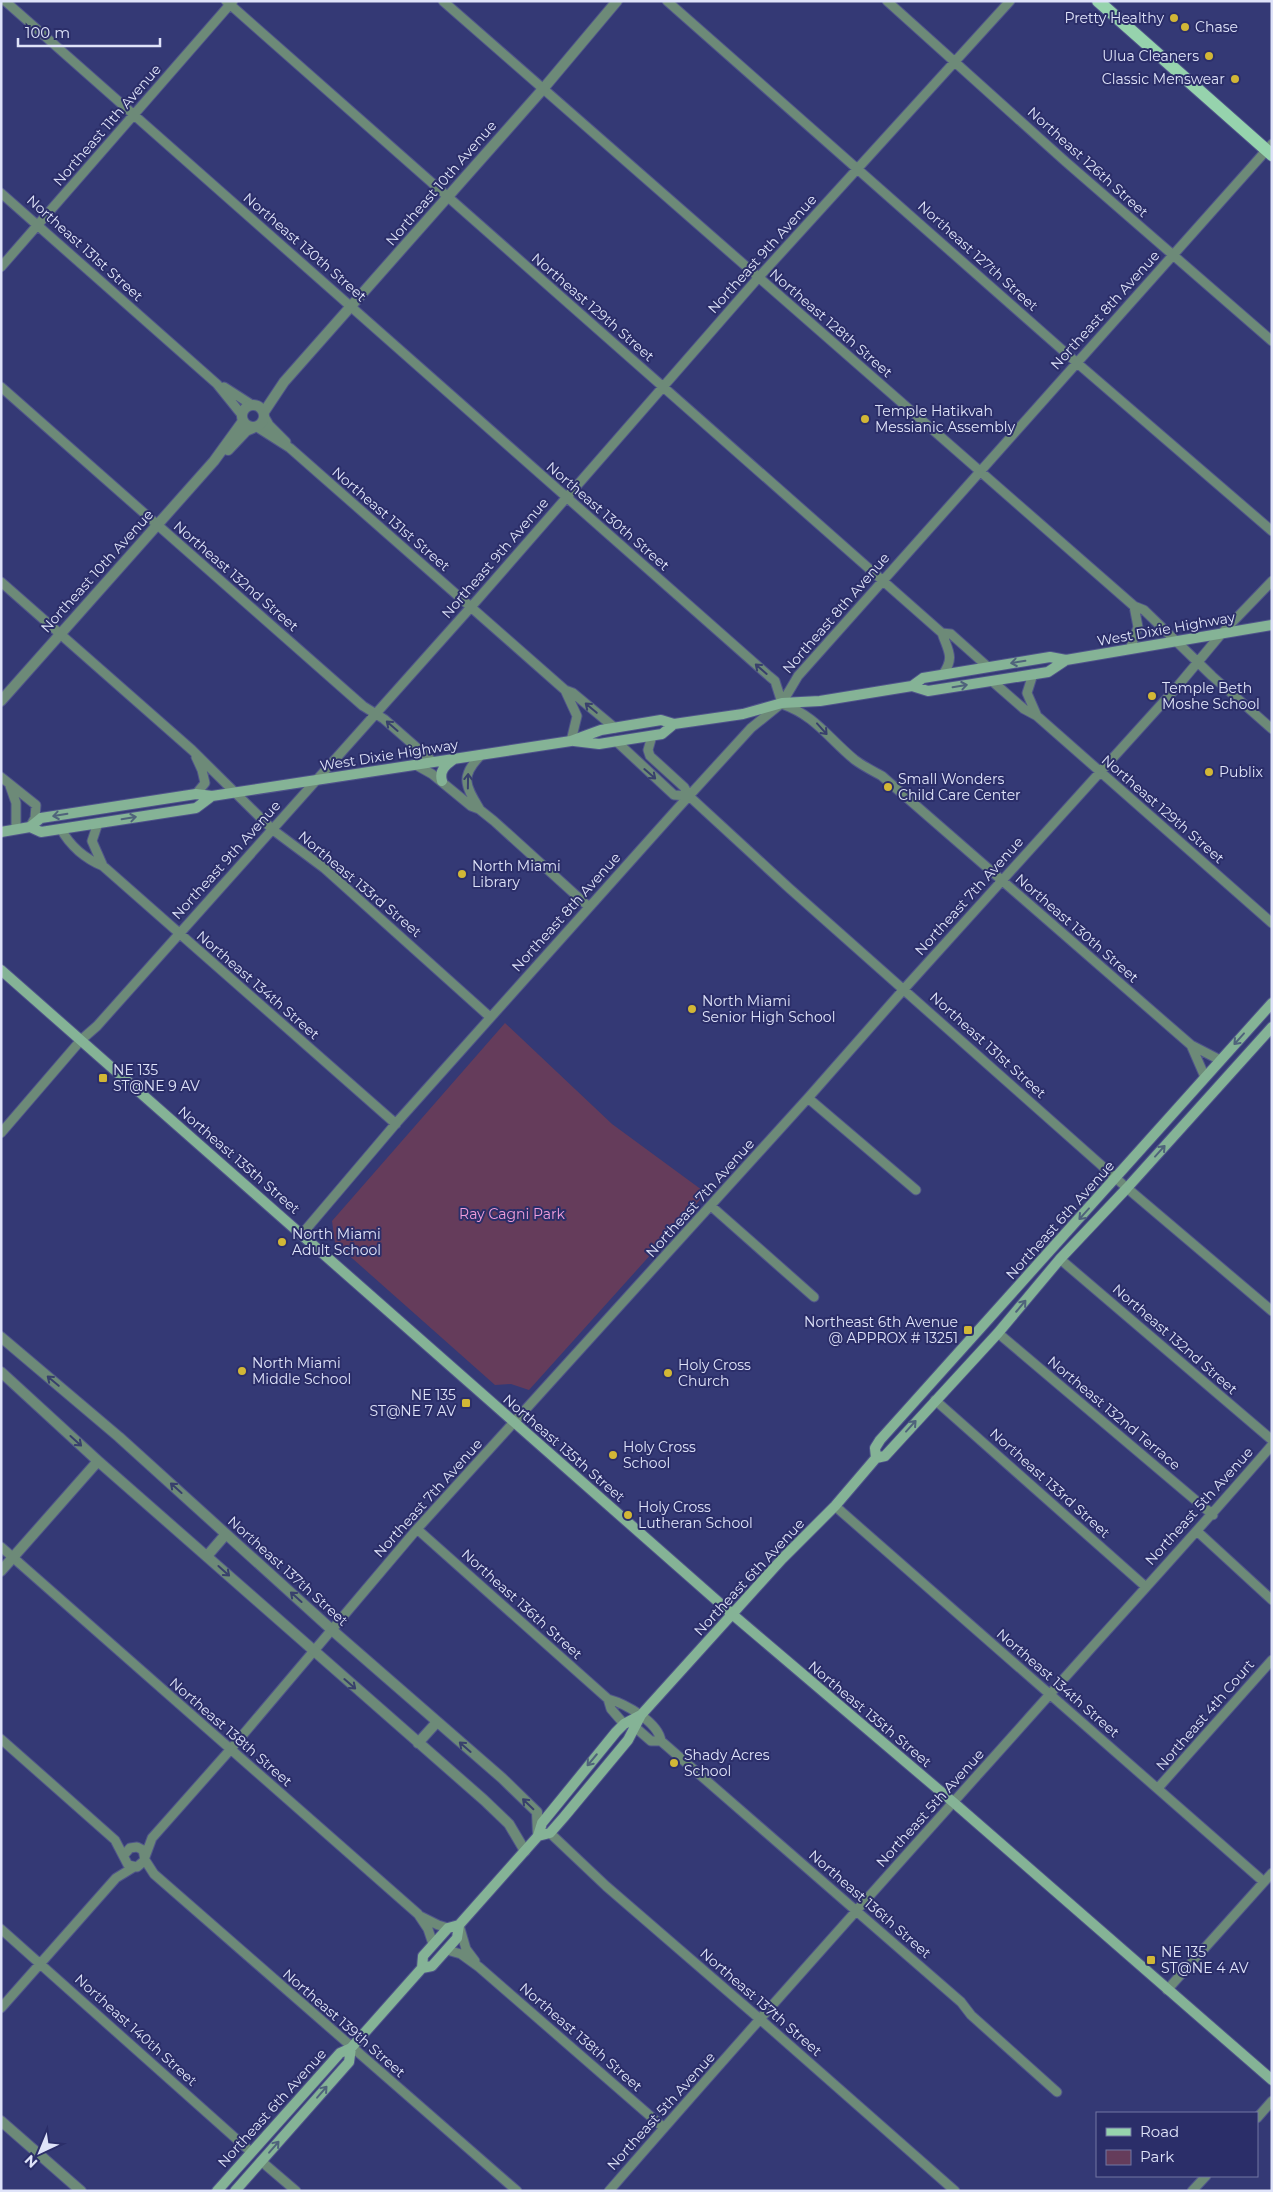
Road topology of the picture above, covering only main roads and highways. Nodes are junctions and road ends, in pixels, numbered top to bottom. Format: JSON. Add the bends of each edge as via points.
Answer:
{"nodes":[{"id":1,"x":1098,"y":1,"type":"edge"},
{"id":2,"x":1270,"y":149,"type":"edge"},
{"id":3,"x":1272,"y":625,"type":"edge"},
{"id":4,"x":1066,"y":660,"type":"junction"},
{"id":5,"x":912,"y":686,"type":"junction"},
{"id":6,"x":674,"y":724,"type":"junction"},
{"id":7,"x":571,"y":741,"type":"junction"},
{"id":8,"x":454,"y":759,"type":"junction"},
{"id":9,"x":442,"y":782,"type":"road end"},
{"id":10,"x":212,"y":796,"type":"junction"},
{"id":11,"x":30,"y":827,"type":"junction"},
{"id":12,"x":1,"y":832,"type":"edge"},
{"id":13,"x":1,"y":970,"type":"edge"},
{"id":14,"x":1272,"y":1003,"type":"edge"},
{"id":15,"x":1272,"y":1027,"type":"edge"},
{"id":16,"x":941,"y":1372,"type":"junction"},
{"id":17,"x":935,"y":1400,"type":"junction"},
{"id":18,"x":876,"y":1458,"type":"junction"},
{"id":19,"x":732,"y":1614,"type":"junction"},
{"id":20,"x":641,"y":1715,"type":"junction"},
{"id":21,"x":538,"y":1836,"type":"junction"},
{"id":22,"x":459,"y":1925,"type":"junction"},
{"id":23,"x":422,"y":1968,"type":"junction"},
{"id":24,"x":351,"y":2048,"type":"junction"},
{"id":25,"x":1272,"y":2080,"type":"edge"},
{"id":26,"x":243,"y":2161,"type":"junction"},
{"id":27,"x":217,"y":2191,"type":"edge"},
{"id":28,"x":225,"y":2191,"type":"edge"},
{"id":29,"x":235,"y":2191,"type":"edge"}],
"edges":[{"from":1,"to":2,"type":"main road"},
{"from":3,"to":4,"type":"main road","name":"West Dixie Highway"},
{"from":4,"to":5,"type":"main road","name":"West Dixie Highway","one_way":true,"via":[[1050,657],[943,674],[923,678]]},
{"from":5,"to":4,"type":"main road","name":"West Dixie Highway","one_way":true,"via":[[928,691],[1048,672]]},
{"from":5,"to":6,"type":"main road","name":"West Dixie Highway","via":[[820,701],[782,703],[743,714]]},
{"from":6,"to":7,"type":"main road","name":"West Dixie Highway","via":[[661,720],[601,730]]},
{"from":6,"to":7,"type":"main road","name":"West Dixie Highway","via":[[662,734],[652,736],[599,744]]},
{"from":7,"to":8,"type":"main road","name":"West Dixie Highway"},
{"from":8,"to":9,"type":"main road","via":[[442,772]]},
{"from":8,"to":10,"type":"main road","name":"West Dixie Highway"},
{"from":10,"to":11,"type":"main road","name":"West Dixie Highway","one_way":true,"via":[[196,794],[41,818]]},
{"from":11,"to":10,"type":"main road","name":"West Dixie Highway","one_way":true,"via":[[41,832],[61,830],[196,808]]},
{"from":11,"to":12,"type":"main road","name":"West Dixie Highway"},
{"from":13,"to":19,"type":"main road","name":"Northeast 135th Street"},
{"from":14,"to":16,"type":"main road","name":"Northeast 6th Avenue","one_way":true},
{"from":17,"to":15,"type":"main road","name":"Northeast 6th Avenue","one_way":true},
{"from":16,"to":17,"type":"main road"},
{"from":16,"to":18,"type":"main road","name":"Northeast 6th Avenue","via":[[875,1446]]},
{"from":18,"to":17,"type":"main road","name":"Northeast 6th Avenue","one_way":true,"via":[[885,1456]]},
{"from":18,"to":19,"type":"main road","name":"Northeast 6th Avenue"},
{"from":19,"to":20,"type":"main road","name":"Northeast 6th Avenue"},
{"from":19,"to":25,"type":"main road","name":"Northeast 135th Street"},
{"from":20,"to":21,"type":"main road","name":"Northeast 6th Avenue","one_way":true,"via":[[624,1724],[542,1823]]},
{"from":20,"to":21,"type":"main road","name":"Northeast 6th Avenue","via":[[622,1748],[550,1833]]},
{"from":21,"to":22,"type":"main road","name":"Northeast 6th Avenue"},
{"from":22,"to":23,"type":"main road","name":"Northeast 6th Avenue","via":[[457,1938],[447,1950],[432,1966]]},
{"from":22,"to":23,"type":"main road","name":"Northeast 6th Avenue","via":[[448,1928],[433,1944],[423,1956]]},
{"from":23,"to":24,"type":"main road","name":"Northeast 6th Avenue"},
{"from":24,"to":26,"type":"main road","name":"Northeast 6th Avenue","via":[[340,2053]]},
{"from":29,"to":24,"type":"main road","name":"Northeast 6th Avenue","one_way":true,"via":[[349,2062]]},
{"from":26,"to":27,"type":"main road","name":"Northeast 6th Avenue"},
{"from":26,"to":28,"type":"main road"}]}
